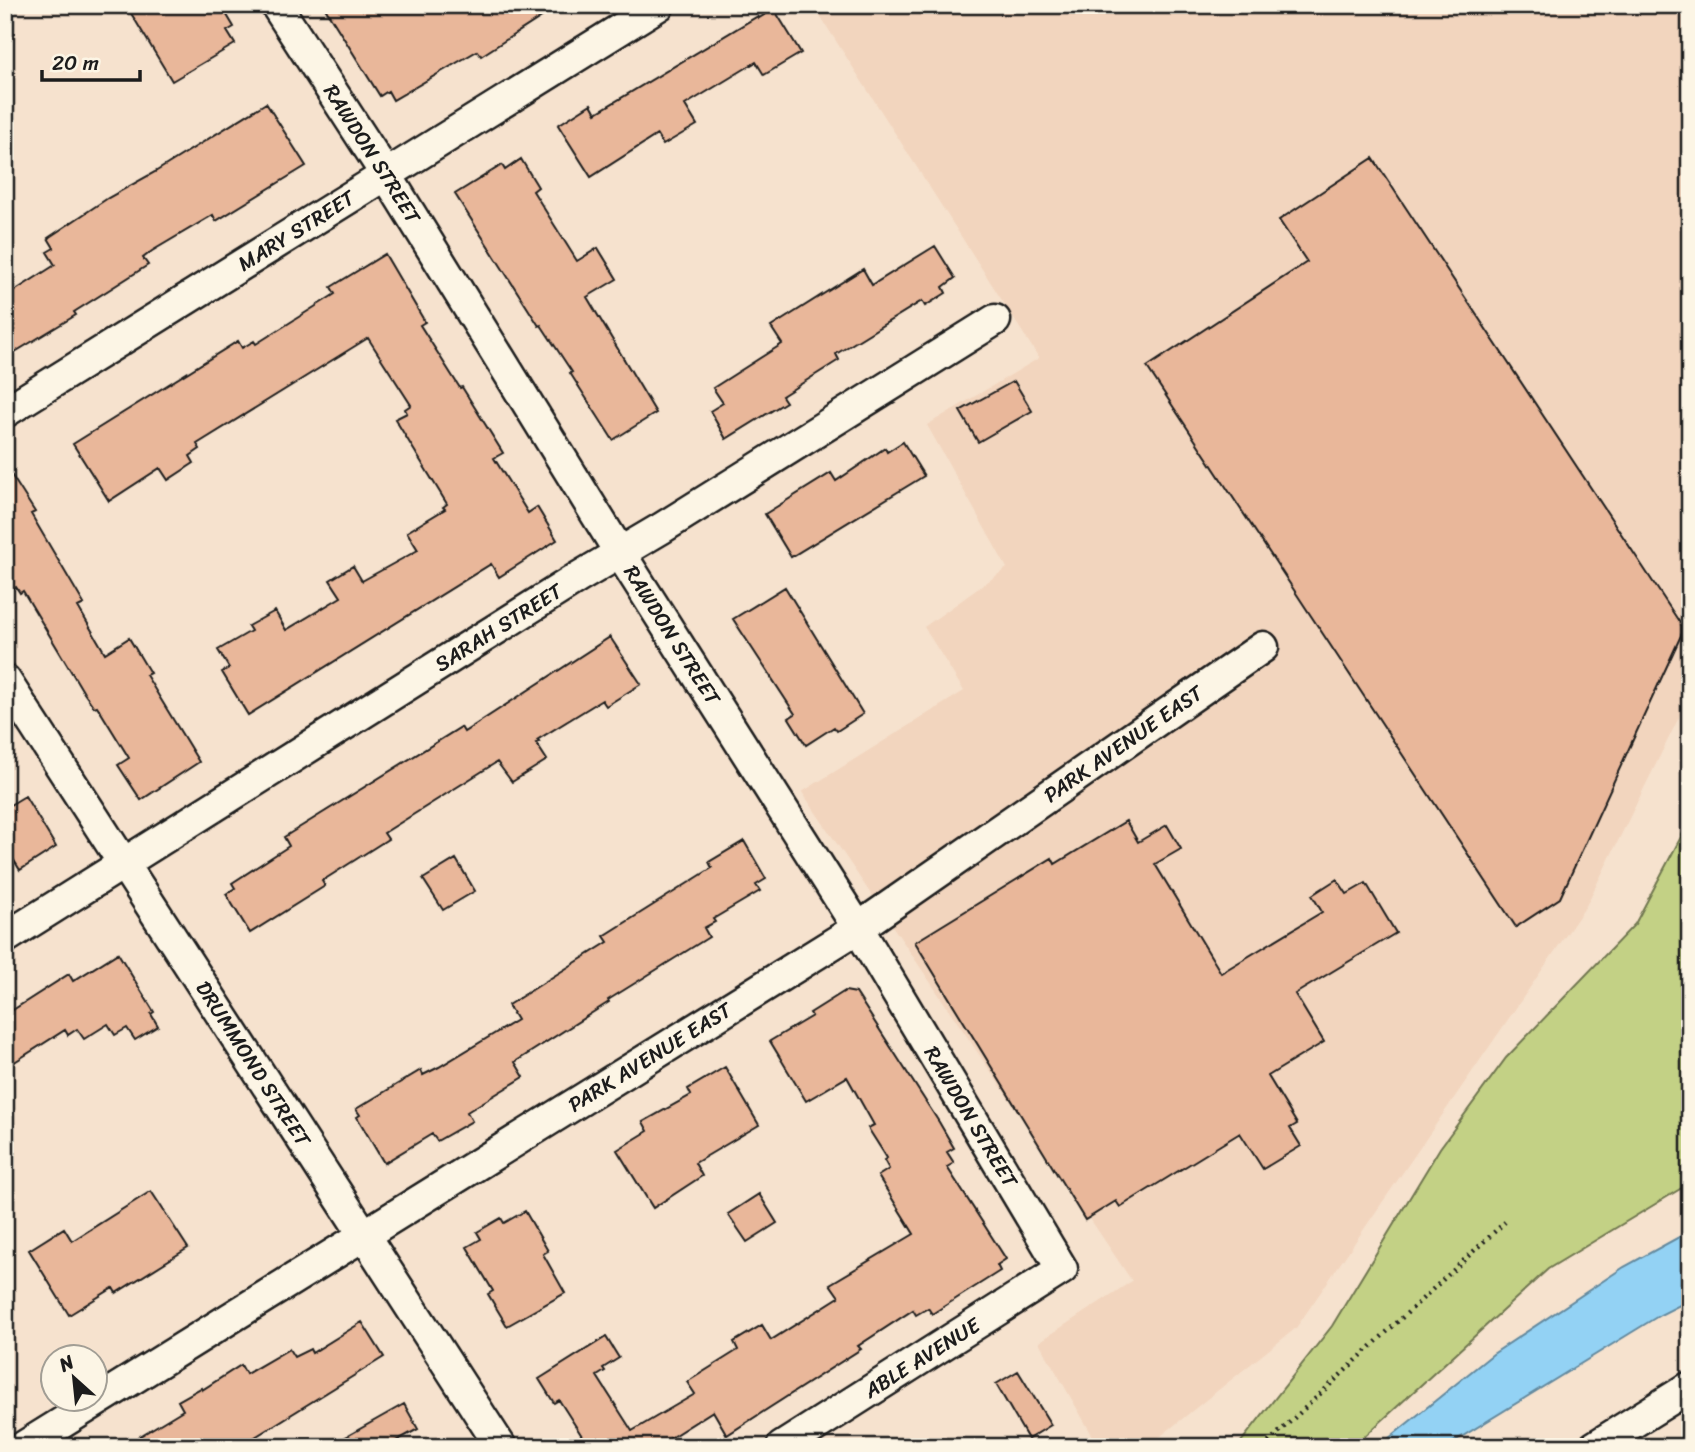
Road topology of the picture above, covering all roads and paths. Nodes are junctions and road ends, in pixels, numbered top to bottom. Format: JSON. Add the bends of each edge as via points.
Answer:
{"nodes":[{"id":1,"x":276,"y":5,"type":"edge"},
{"id":2,"x":659,"y":5,"type":"edge"},
{"id":3,"x":387,"y":176,"type":"junction"},
{"id":4,"x":995,"y":320,"type":"dead end"},
{"id":5,"x":5,"y":412,"type":"edge"},
{"id":6,"x":620,"y":553,"type":"junction"},
{"id":7,"x":1263,"y":647,"type":"dead end"},
{"id":8,"x":5,"y":680,"type":"edge"},
{"id":9,"x":123,"y":864,"type":"junction"},
{"id":10,"x":858,"y":928,"type":"junction"},
{"id":11,"x":5,"y":939,"type":"edge"},
{"id":12,"x":1505,"y":1222,"type":"dead end"},
{"id":13,"x":365,"y":1234,"type":"junction"},
{"id":14,"x":1062,"y":1269,"type":"joint"},
{"id":15,"x":1690,"y":1387,"type":"edge"},
{"id":16,"x":23,"y":1447,"type":"edge"},
{"id":17,"x":501,"y":1447,"type":"edge"},
{"id":18,"x":782,"y":1447,"type":"edge"},
{"id":19,"x":1263,"y":1447,"type":"edge"},
{"id":20,"x":1594,"y":1447,"type":"edge"}],
"edges":[{"from":1,"to":3,"type":"street","name":"RAWDON STREET"},
{"from":2,"to":3,"type":"street","name":"MARY STREET"},
{"from":3,"to":5,"type":"street","name":"MARY STREET"},
{"from":3,"to":6,"type":"street","name":"RAWDON STREET"},
{"from":4,"to":6,"type":"street","name":"SARAH STREET"},
{"from":6,"to":9,"type":"street","name":"SARAH STREET"},
{"from":6,"to":10,"type":"street","name":"RAWDON STREET"},
{"from":7,"to":10,"type":"street","name":"PARK AVENUE EAST"},
{"from":8,"to":9,"type":"street","name":"DRUMMOND STREET"},
{"from":9,"to":11,"type":"street","name":"SARAH STREET"},
{"from":9,"to":13,"type":"street","name":"DRUMMOND STREET"},
{"from":10,"to":13,"type":"street","name":"PARK AVENUE EAST"},
{"from":10,"to":14,"type":"street","name":"RAWDON STREET"},
{"from":12,"to":19,"type":"path"},
{"from":13,"to":16,"type":"street","name":"PARK AVENUE EAST"},
{"from":13,"to":17,"type":"street","name":"DRUMMOND STREET"},
{"from":14,"to":18,"type":"street","name":"ABLE AVENUE"},
{"from":15,"to":20,"type":"street"}]}
